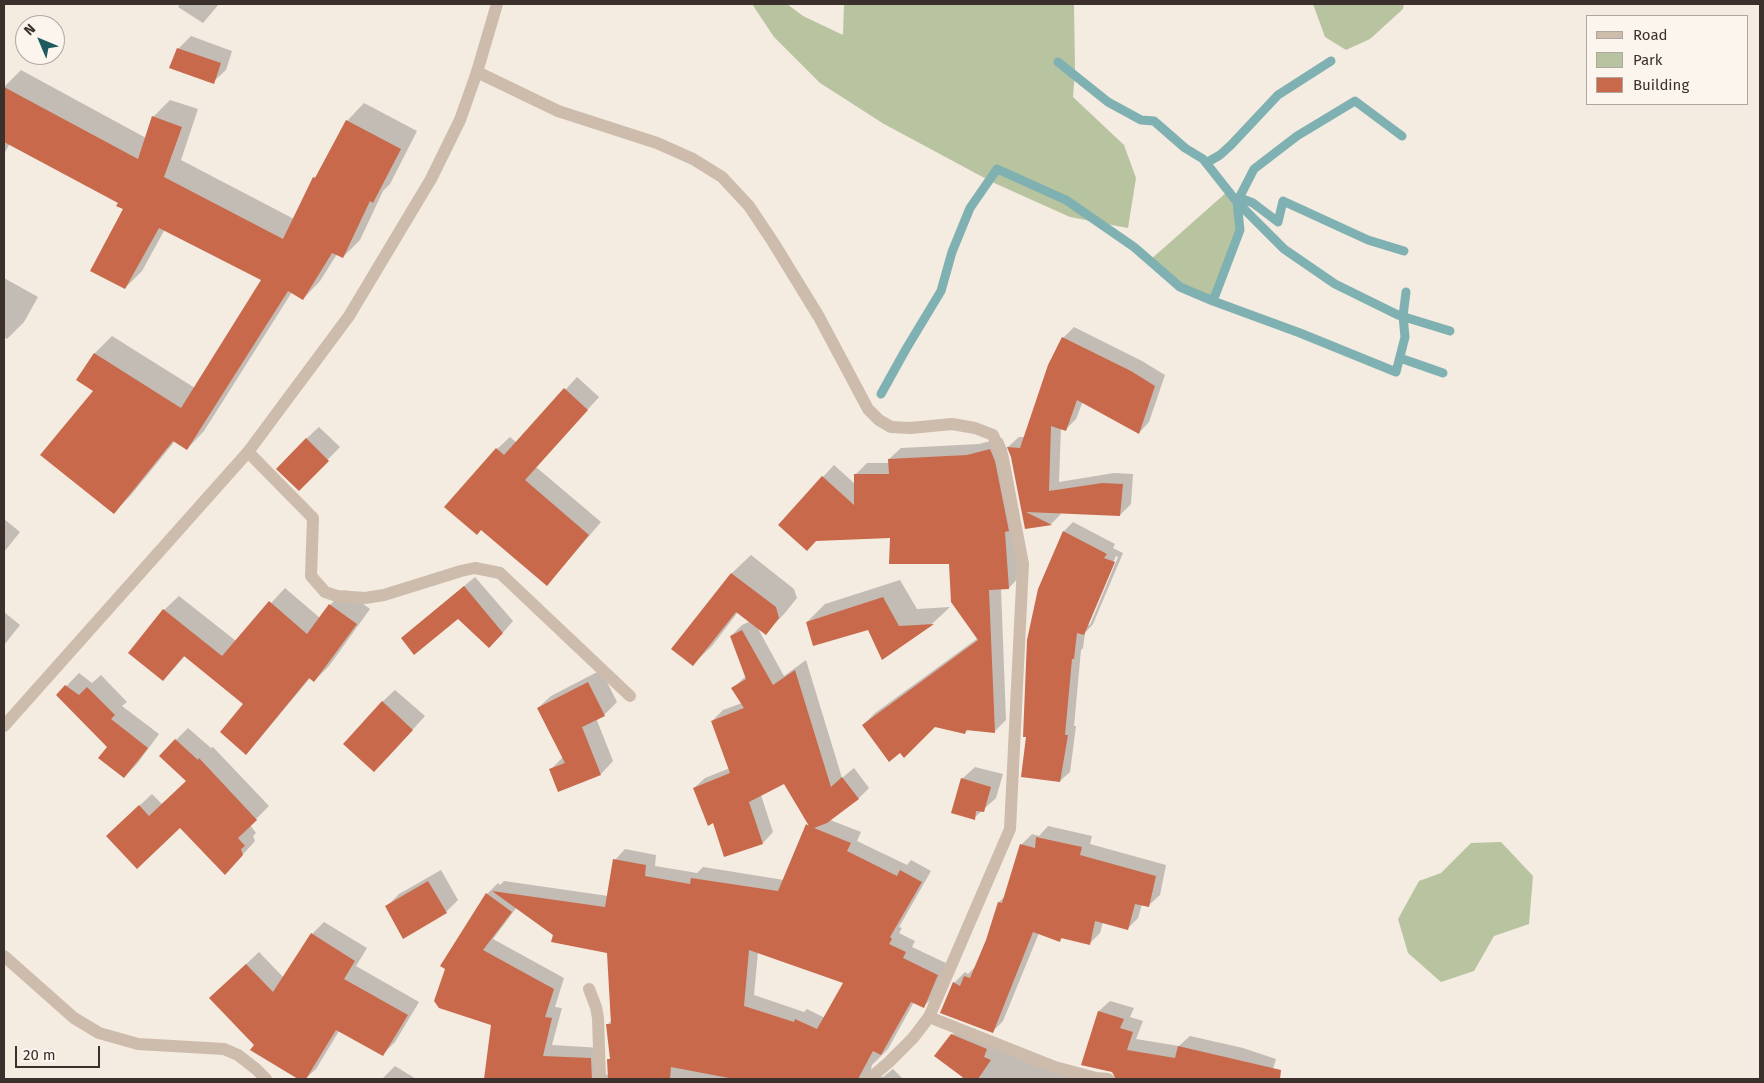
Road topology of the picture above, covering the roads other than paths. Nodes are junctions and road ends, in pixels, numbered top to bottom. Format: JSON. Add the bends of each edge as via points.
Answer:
{"nodes":[{"id":1,"x":497,"y":4,"type":"edge"},
{"id":2,"x":478,"y":72,"type":"junction"},
{"id":3,"x":248,"y":452,"type":"junction"},
{"id":4,"x":630,"y":696,"type":"dead end"},
{"id":5,"x":4,"y":726,"type":"edge"},
{"id":6,"x":4,"y":956,"type":"edge"},
{"id":7,"x":589,"y":989,"type":"dead end"},
{"id":8,"x":929,"y":1017,"type":"junction"},
{"id":9,"x":266,"y":1079,"type":"edge"},
{"id":10,"x":600,"y":1079,"type":"edge"},
{"id":11,"x":869,"y":1079,"type":"edge"},
{"id":12,"x":1108,"y":1079,"type":"edge"}],
"edges":[{"from":1,"to":2,"type":"street"},
{"from":2,"to":3,"type":"street","via":[[460,120],[431,179],[372,279],[349,316]]},
{"from":2,"to":8,"type":"street","via":[[558,111],[656,143],[722,177],[749,206],[773,242],[868,409],[879,420],[891,427],[952,424],[975,428],[993,436],[1003,459],[1023,564],[1010,829]]},
{"from":3,"to":4,"type":"street","via":[[313,518],[311,576],[326,592],[365,598],[384,596],[475,568],[500,573]]},
{"from":3,"to":5,"type":"street"},
{"from":6,"to":9,"type":"street","via":[[74,1018],[99,1034],[138,1044],[224,1049],[238,1055]]},
{"from":7,"to":10,"type":"street","via":[[598,1018]]},
{"from":8,"to":11,"type":"street","via":[[913,1038]]},
{"from":8,"to":12,"type":"street","via":[[1056,1067]]}]}
